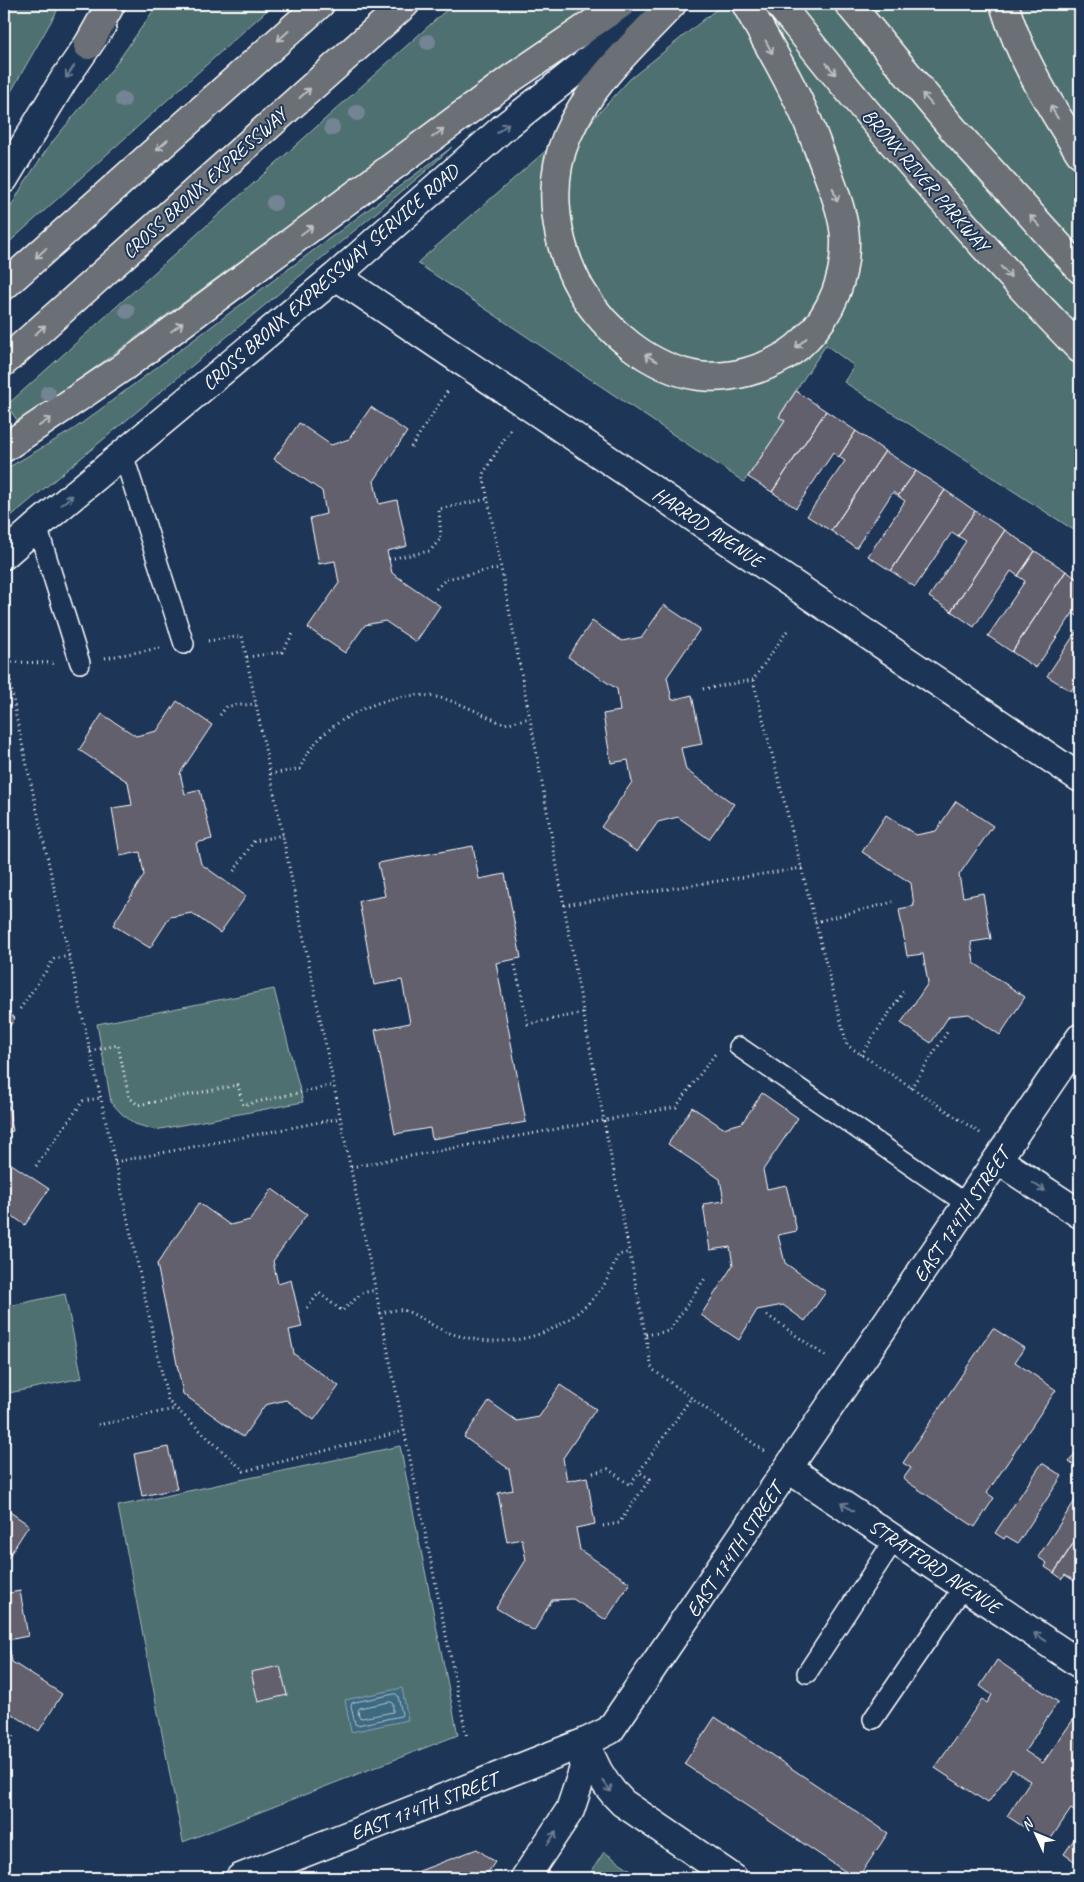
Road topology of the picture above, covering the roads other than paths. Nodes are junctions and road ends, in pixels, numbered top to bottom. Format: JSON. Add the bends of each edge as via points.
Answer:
{"nodes":[{"id":1,"x":111,"y":4,"type":"edge"},
{"id":2,"x":118,"y":4,"type":"edge"},
{"id":3,"x":320,"y":4,"type":"edge"},
{"id":4,"x":405,"y":4,"type":"edge"},
{"id":5,"x":622,"y":4,"type":"edge"},
{"id":6,"x":660,"y":4,"type":"edge"},
{"id":7,"x":672,"y":4,"type":"edge"},
{"id":8,"x":746,"y":4,"type":"edge"},
{"id":9,"x":779,"y":4,"type":"edge"},
{"id":10,"x":849,"y":4,"type":"edge"},
{"id":11,"x":1004,"y":4,"type":"edge"},
{"id":12,"x":88,"y":45,"type":"junction"},
{"id":13,"x":1080,"y":153,"type":"edge"},
{"id":14,"x":4,"y":179,"type":"edge"},
{"id":15,"x":1080,"y":270,"type":"edge"},
{"id":16,"x":336,"y":276,"type":"junction"},
{"id":17,"x":4,"y":286,"type":"edge"},
{"id":18,"x":1080,"y":349,"type":"edge"},
{"id":19,"x":4,"y":362,"type":"edge"},
{"id":20,"x":4,"y":448,"type":"edge"},
{"id":21,"x":123,"y":454,"type":"junction"},
{"id":22,"x":37,"y":526,"type":"junction"},
{"id":23,"x":4,"y":555,"type":"edge"},
{"id":24,"x":184,"y":644,"type":"road end"},
{"id":25,"x":80,"y":663,"type":"road end"},
{"id":26,"x":1080,"y":778,"type":"edge"},
{"id":27,"x":1080,"y":1038,"type":"edge"},
{"id":28,"x":739,"y":1047,"type":"road end"},
{"id":29,"x":1002,"y":1155,"type":"junction"},
{"id":30,"x":968,"y":1205,"type":"junction"},
{"id":31,"x":1080,"y":1214,"type":"edge"},
{"id":32,"x":789,"y":1469,"type":"junction"},
{"id":33,"x":894,"y":1540,"type":"junction"},
{"id":34,"x":964,"y":1586,"type":"junction"},
{"id":35,"x":1080,"y":1664,"type":"edge"},
{"id":36,"x":807,"y":1673,"type":"dead end"},
{"id":37,"x":873,"y":1719,"type":"dead end"},
{"id":38,"x":586,"y":1742,"type":"junction"},
{"id":39,"x":240,"y":1878,"type":"edge"},
{"id":40,"x":525,"y":1878,"type":"edge"},
{"id":41,"x":734,"y":1878,"type":"edge"}],
"edges":[{"from":1,"to":12,"type":"main road"},
{"from":2,"to":12,"type":"main road"},
{"from":3,"to":17,"type":"main road","one_way":true},
{"from":19,"to":4,"type":"main road","name":"CROSS BRONX EXPRESSWAY","one_way":true},
{"from":20,"to":5,"type":"main road","one_way":true,"via":[[122,368],[512,78]]},
{"from":16,"to":6,"type":"main road","name":"CROSS BRONX EXPRESSWAY SERVICE ROAD","one_way":true,"via":[[502,129]]},
{"from":8,"to":7,"type":"main road","one_way":true,"via":[[805,114],[835,194],[844,227],[845,255],[835,297],[825,316],[799,346],[763,368],[719,377],[681,372],[662,364],[609,325],[582,290],[572,270],[556,209],[560,157],[568,133],[604,78]]},
{"from":9,"to":18,"type":"main road","name":"BRONX RIVER PARKWAY","one_way":true,"via":[[980,243]]},
{"from":15,"to":10,"type":"main road","one_way":true,"via":[[954,130]]},
{"from":13,"to":11,"type":"main road","one_way":true,"via":[[1039,87]]},
{"from":12,"to":14,"type":"main road","one_way":true},
{"from":16,"to":21,"type":"main road","name":"CROSS BRONX EXPRESSWAY SERVICE ROAD"},
{"from":16,"to":26,"type":"main road","name":"HARROD AVENUE"},
{"from":22,"to":21,"type":"main road","name":"CROSS BRONX EXPRESSWAY SERVICE ROAD","one_way":true},
{"from":21,"to":24,"type":"lane"},
{"from":22,"to":23,"type":"main road","name":"CROSS BRONX EXPRESSWAY SERVICE ROAD"},
{"from":22,"to":25,"type":"lane"},
{"from":27,"to":29,"type":"main road","name":"EAST 174TH STREET"},
{"from":28,"to":30,"type":"lane"},
{"from":29,"to":30,"type":"main road","name":"EAST 174TH STREET"},
{"from":29,"to":31,"type":"main road","one_way":true},
{"from":30,"to":32,"type":"main road","name":"EAST 174TH STREET"},
{"from":33,"to":32,"type":"main road","name":"STRATFORD AVENUE","one_way":true},
{"from":32,"to":38,"type":"main road","name":"EAST 174TH STREET","via":[[615,1725]]},
{"from":33,"to":34,"type":"main road","name":"STRATFORD AVENUE"},
{"from":33,"to":36,"type":"lane"},
{"from":35,"to":34,"type":"main road","name":"STRATFORD AVENUE","one_way":true},
{"from":34,"to":37,"type":"lane"},
{"from":38,"to":39,"type":"main road","name":"EAST 174TH STREET"},
{"from":40,"to":38,"type":"main road","one_way":true,"via":[[570,1810],[582,1771]]},
{"from":38,"to":41,"type":"main road","one_way":true,"via":[[602,1779],[623,1804]]}]}
